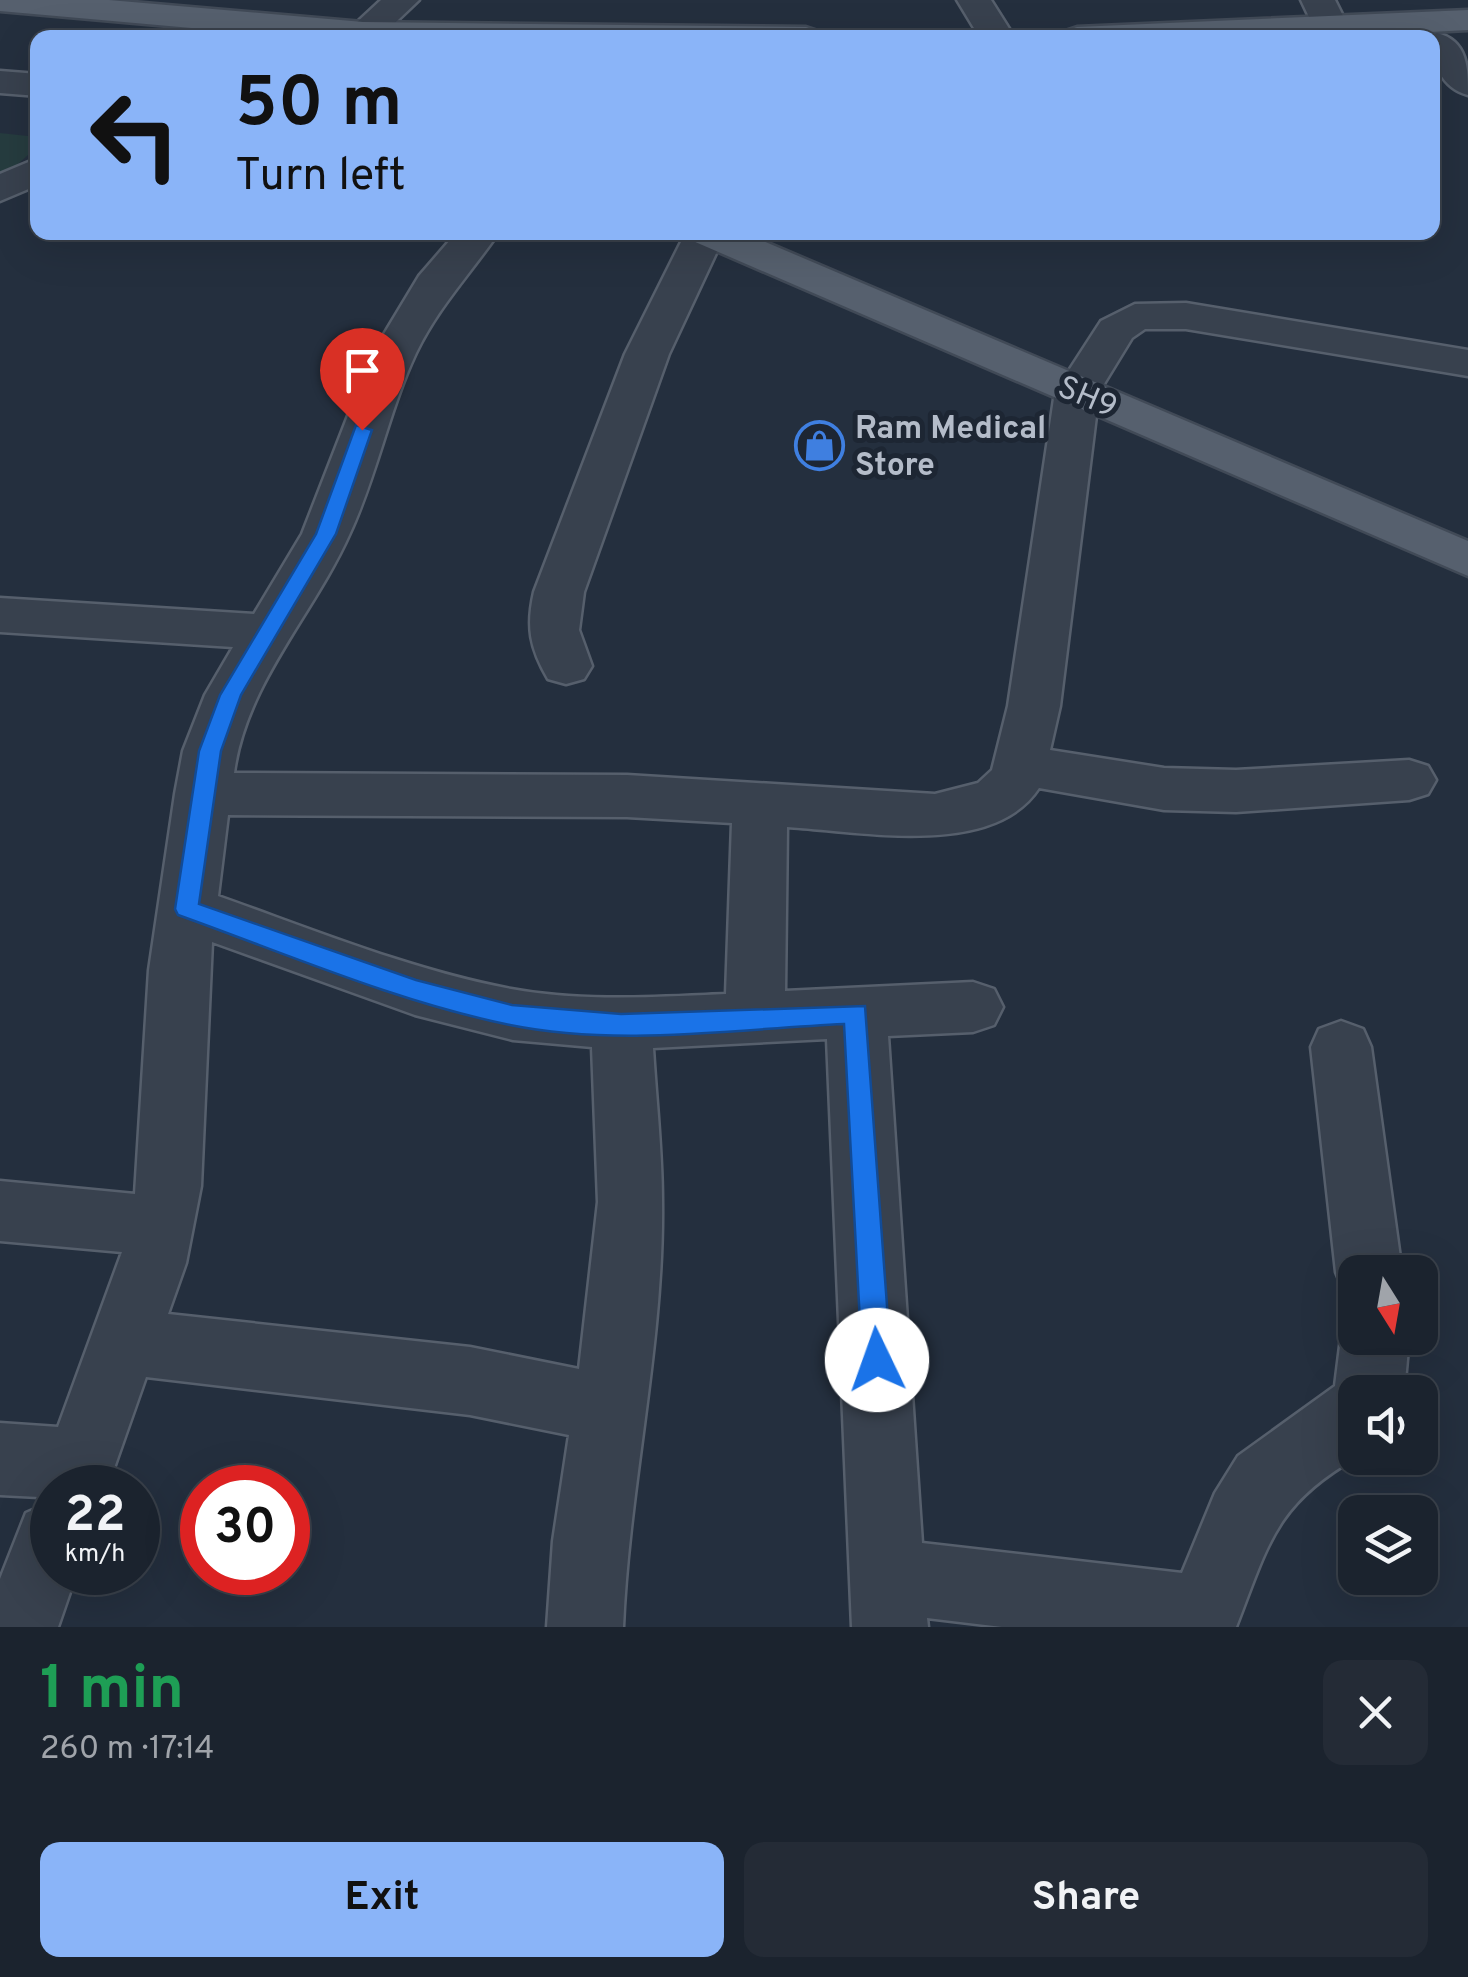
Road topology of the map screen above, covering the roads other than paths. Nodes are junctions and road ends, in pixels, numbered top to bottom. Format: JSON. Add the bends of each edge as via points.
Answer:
{"nodes":[{"id":1,"x":402,"y":0,"type":"edge"},
{"id":2,"x":974,"y":0,"type":"edge"},
{"id":3,"x":0,"y":1,"type":"edge"},
{"id":4,"x":1468,"y":20,"type":"edge"},
{"id":5,"x":1329,"y":22,"type":"edge"},
{"id":6,"x":0,"y":24,"type":"edge"},
{"id":7,"x":60,"y":30,"type":"edge"},
{"id":8,"x":307,"y":30,"type":"edge"},
{"id":9,"x":366,"y":30,"type":"edge"},
{"id":10,"x":993,"y":30,"type":"edge"},
{"id":11,"x":1202,"y":30,"type":"edge"},
{"id":12,"x":1446,"y":43,"type":"edge"},
{"id":13,"x":0,"y":82,"type":"edge"},
{"id":14,"x":30,"y":84,"type":"edge"},
{"id":15,"x":1468,"y":84,"type":"edge"},
{"id":16,"x":30,"y":173,"type":"edge"},
{"id":17,"x":0,"y":189,"type":"edge"},
{"id":18,"x":0,"y":205,"type":"edge"},
{"id":19,"x":30,"y":206,"type":"edge"},
{"id":20,"x":472,"y":240,"type":"edge"},
{"id":21,"x":702,"y":240,"type":"edge"},
{"id":22,"x":725,"y":240,"type":"edge"},
{"id":23,"x":1468,"y":363,"type":"edge"},
{"id":24,"x":1078,"y":392,"type":"junction"},
{"id":25,"x":1468,"y":560,"type":"edge"},
{"id":26,"x":0,"y":615,"type":"edge"},
{"id":27,"x":266,"y":632,"type":"junction"},
{"id":28,"x":566,"y":666,"type":"dead end"},
{"id":29,"x":1021,"y":764,"type":"junction"},
{"id":30,"x":1409,"y":780,"type":"dead end"},
{"id":31,"x":202,"y":794,"type":"junction"},
{"id":32,"x":760,"y":804,"type":"junction"},
{"id":33,"x":187,"y":909,"type":"junction"},
{"id":34,"x":973,"y":1007,"type":"dead end"},
{"id":35,"x":856,"y":1013,"type":"junction"},
{"id":36,"x":755,"y":1018,"type":"junction"},
{"id":37,"x":621,"y":1024,"type":"junction"},
{"id":38,"x":1341,"y":1047,"type":"dead end"},
{"id":39,"x":0,"y":1211,"type":"edge"},
{"id":40,"x":161,"y":1226,"type":"junction"},
{"id":41,"x":1368,"y":1255,"type":"edge"},
{"id":42,"x":124,"y":1342,"type":"junction"},
{"id":43,"x":607,"y":1409,"type":"junction"},
{"id":44,"x":1338,"y":1429,"type":"edge"},
{"id":45,"x":0,"y":1459,"type":"edge"},
{"id":46,"x":80,"y":1465,"type":"edge"},
{"id":47,"x":30,"y":1466,"type":"edge"},
{"id":48,"x":32,"y":1595,"type":"edge"},
{"id":49,"x":889,"y":1602,"type":"edge"},
{"id":50,"x":1199,"y":1620,"type":"edge"},
{"id":51,"x":20,"y":1627,"type":"edge"},
{"id":52,"x":585,"y":1627,"type":"edge"}],
"edges":[{"from":1,"to":9,"type":"street"},
{"from":2,"to":10,"type":"street"},
{"from":3,"to":8,"type":"main road"},
{"from":4,"to":5,"type":"main road"},
{"from":5,"to":11,"type":"main road"},
{"from":6,"to":7,"type":"main road"},
{"from":12,"to":15,"type":"street"},
{"from":13,"to":14,"type":"street"},
{"from":16,"to":17,"type":"street"},
{"from":18,"to":19,"type":"street"},
{"from":20,"to":27,"type":"street","via":[[434,285],[394,354],[326,534]]},
{"from":21,"to":28,"type":"street","via":[[647,354],[559,592],[551,628]]},
{"from":22,"to":24,"type":"main road","name":"SH9"},
{"from":23,"to":24,"type":"street","via":[[1156,315],[1116,330]]},
{"from":24,"to":25,"type":"main road","name":"SH9"},
{"from":24,"to":29,"type":"street"},
{"from":26,"to":27,"type":"street"},
{"from":27,"to":31,"type":"street","via":[[230,695]]},
{"from":29,"to":30,"type":"street","via":[[1164,789]]},
{"from":29,"to":32,"type":"street","via":[[1018,779],[997,798],[968,810],[935,815]]},
{"from":31,"to":32,"type":"street","via":[[628,796]]},
{"from":31,"to":33,"type":"street"},
{"from":32,"to":36,"type":"street"},
{"from":33,"to":37,"type":"street","via":[[415,990],[512,1015]]},
{"from":33,"to":40,"type":"street","via":[[170,1186]]},
{"from":34,"to":35,"type":"street"},
{"from":35,"to":36,"type":"street"},
{"from":35,"to":49,"type":"street"},
{"from":36,"to":37,"type":"street"},
{"from":37,"to":43,"type":"street","via":[[630,1202]]},
{"from":38,"to":41,"type":"street"},
{"from":39,"to":40,"type":"street"},
{"from":40,"to":42,"type":"street"},
{"from":42,"to":43,"type":"street","via":[[470,1381]]},
{"from":42,"to":46,"type":"street"},
{"from":43,"to":52,"type":"street"},
{"from":44,"to":50,"type":"street","via":[[1263,1481]]},
{"from":45,"to":47,"type":"street"},
{"from":48,"to":51,"type":"street"},
{"from":49,"to":50,"type":"street"}]}
